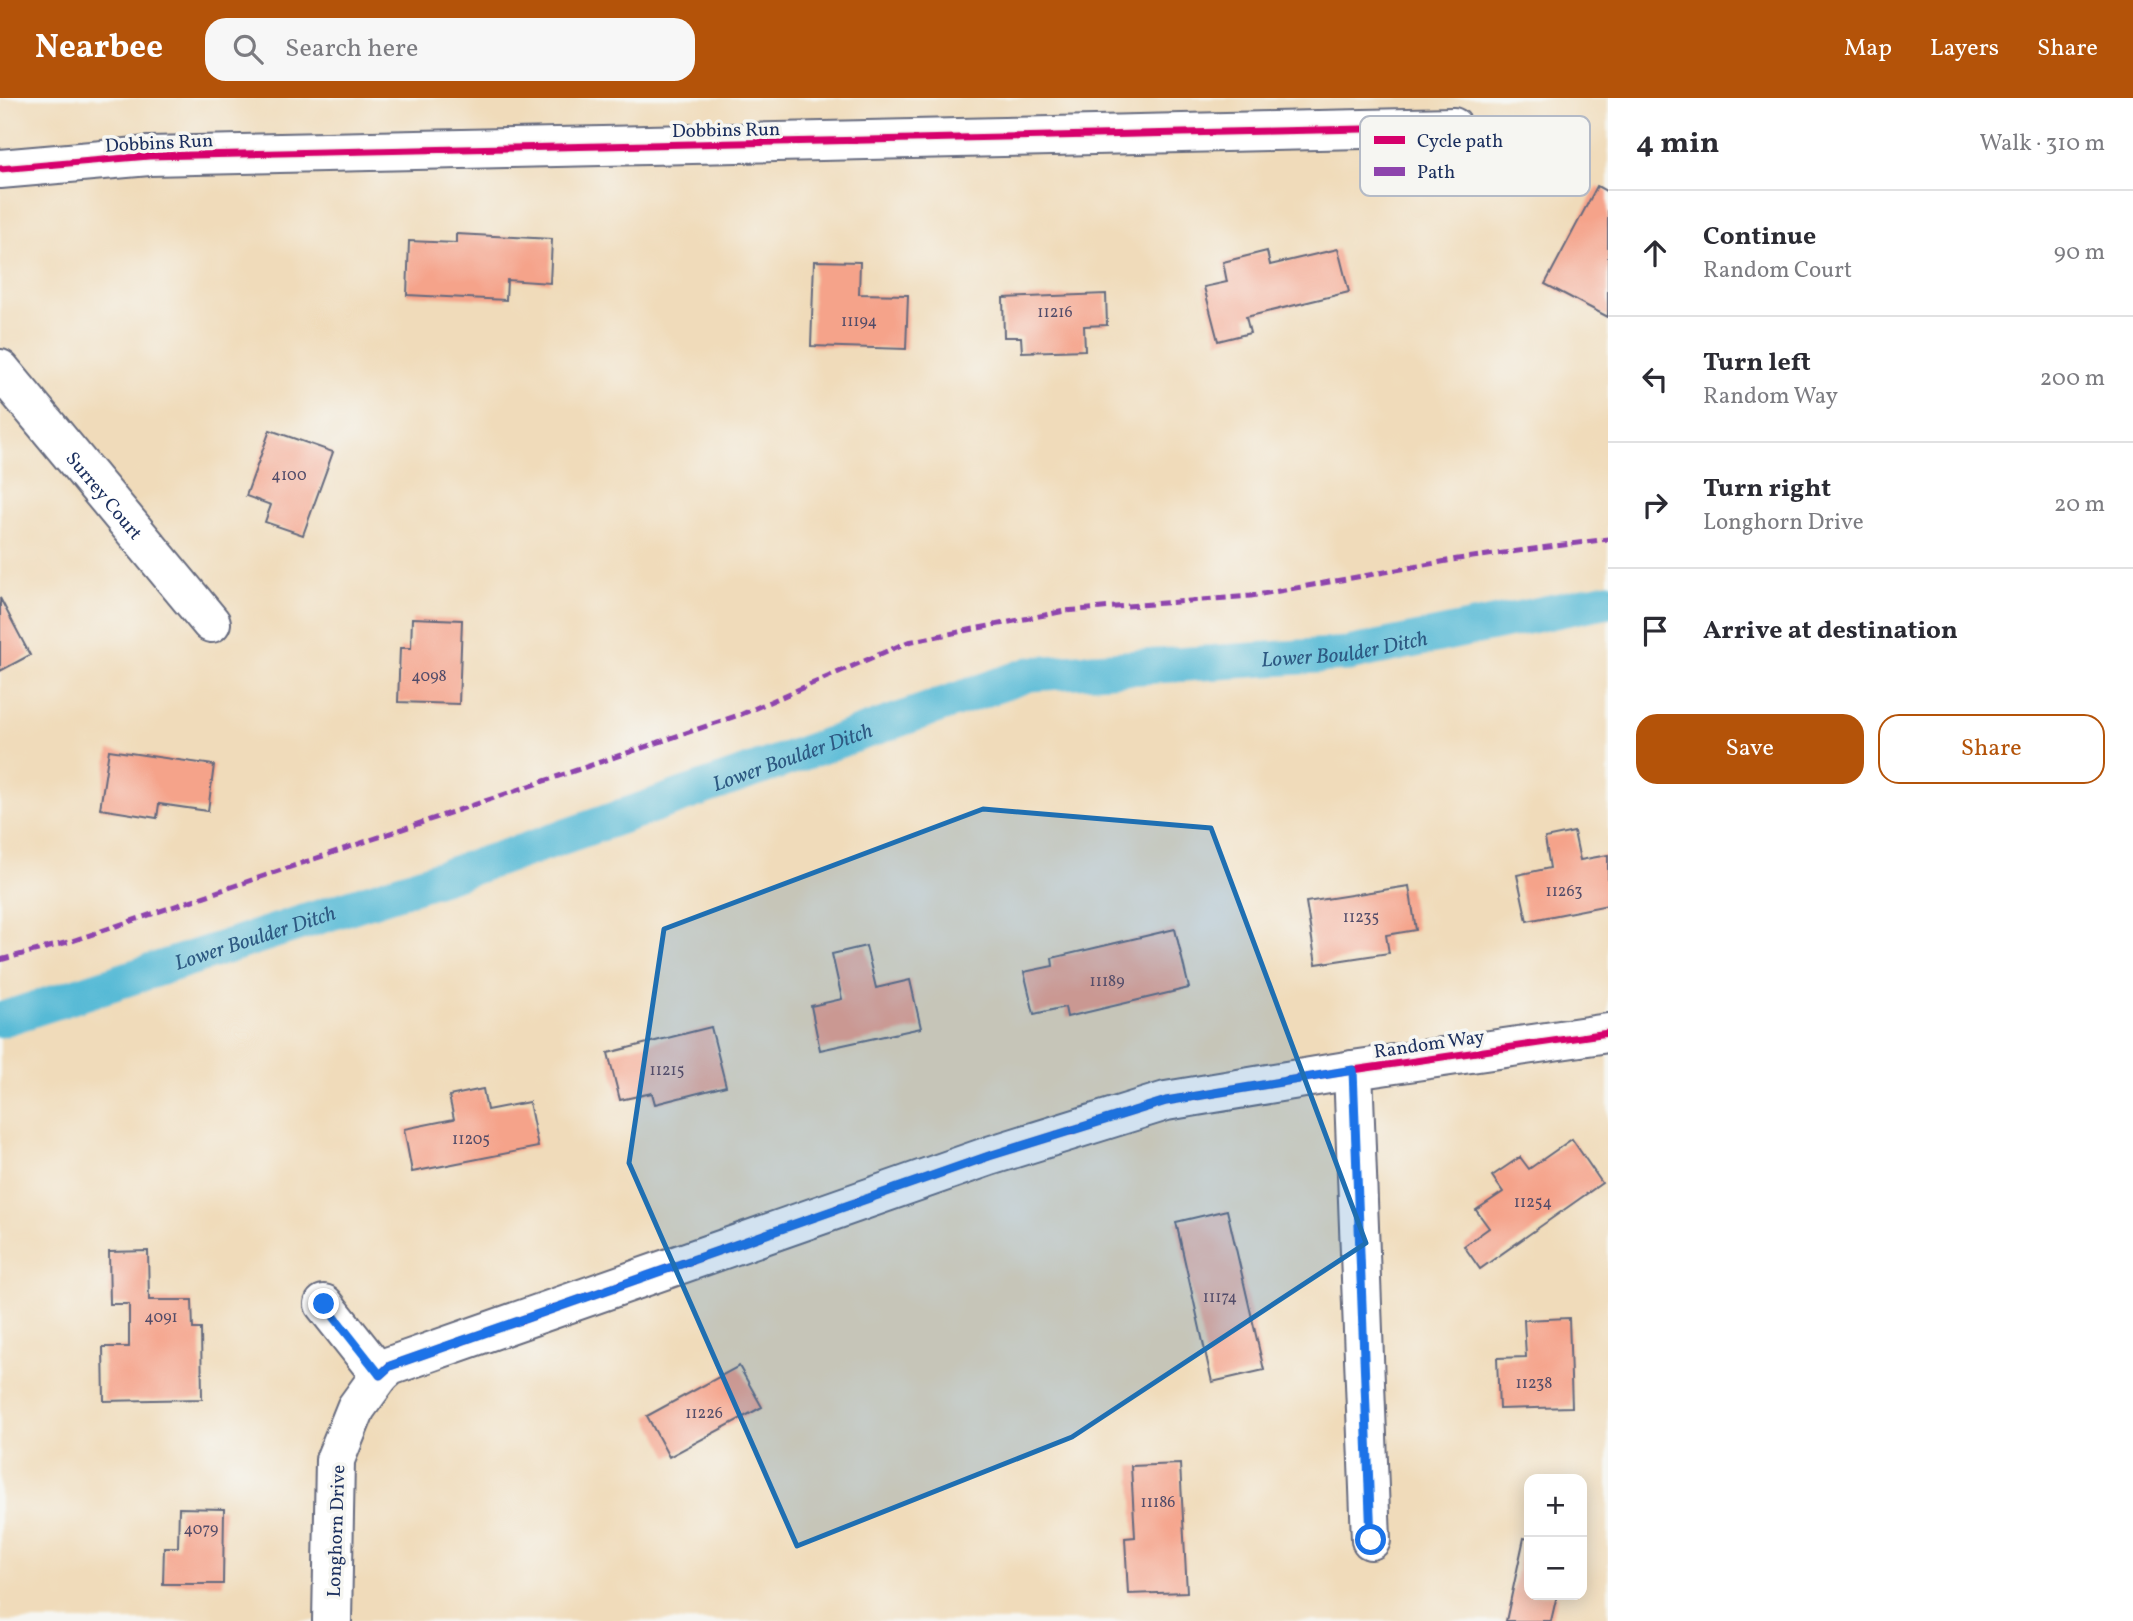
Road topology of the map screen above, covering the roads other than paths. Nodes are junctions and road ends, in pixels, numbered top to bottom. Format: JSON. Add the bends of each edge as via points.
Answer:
{"nodes":[{"id":1,"x":1360,"y":129,"type":"edge"},
{"id":2,"x":0,"y":169,"type":"edge"},
{"id":3,"x":0,"y":369,"type":"edge"},
{"id":4,"x":211,"y":623,"type":"dead end"},
{"id":5,"x":1608,"y":1033,"type":"edge"},
{"id":6,"x":1353,"y":1070,"type":"junction"},
{"id":7,"x":324,"y":1304,"type":"dead end"},
{"id":8,"x":380,"y":1375,"type":"junction"},
{"id":9,"x":1371,"y":1540,"type":"dead end"},
{"id":10,"x":332,"y":1621,"type":"edge"}],
"edges":[{"from":1,"to":2,"type":"street","name":"Dobbins Run","via":[[149,156]]},
{"from":3,"to":4,"type":"street","name":"Surrey Court"},
{"from":5,"to":6,"type":"street","name":"Random Way"},
{"from":6,"to":8,"type":"street","name":"Random Way","via":[[1166,1101],[989,1156],[390,1366]]},
{"from":6,"to":9,"type":"street"},
{"from":7,"to":8,"type":"street"},
{"from":8,"to":10,"type":"street","name":"Longhorn Drive","via":[[356,1408],[335,1460]]}]}
